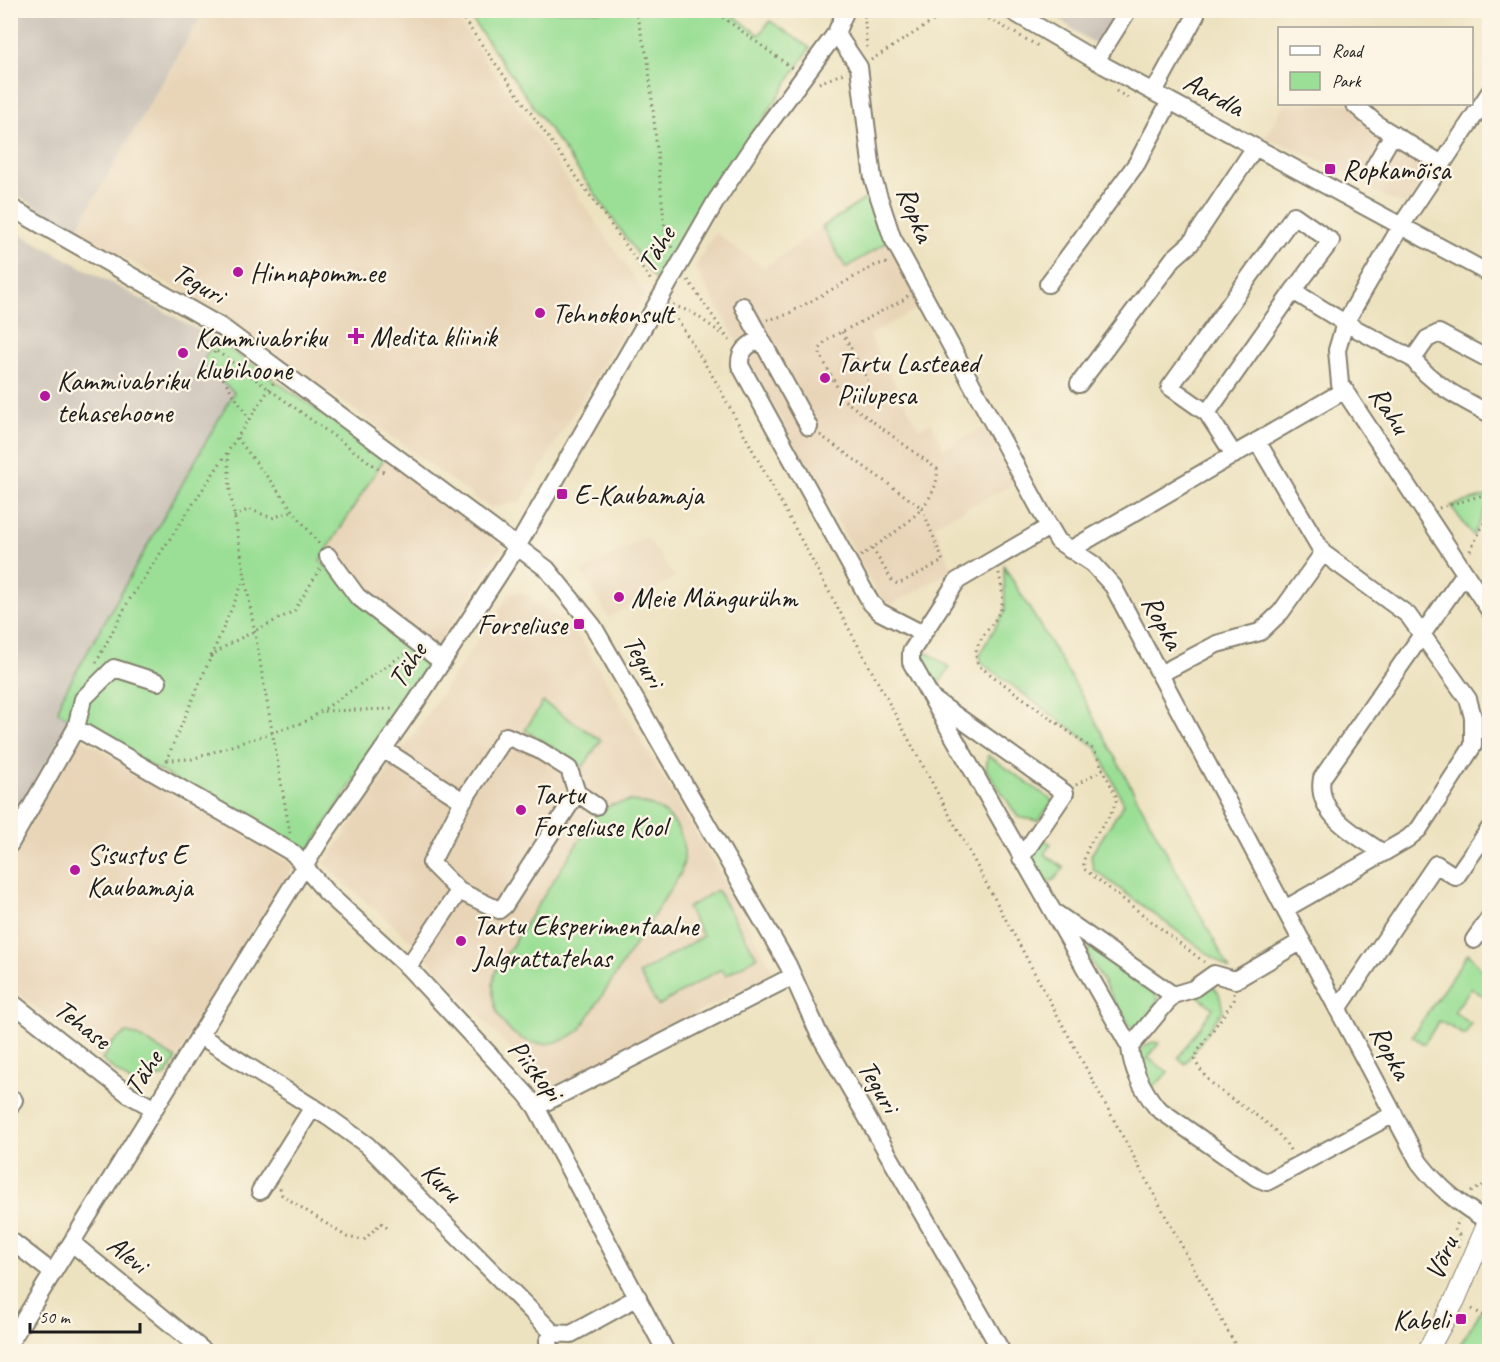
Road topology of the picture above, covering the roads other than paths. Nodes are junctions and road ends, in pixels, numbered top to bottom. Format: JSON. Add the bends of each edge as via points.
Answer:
{"nodes":[{"id":1,"x":1128,"y":10,"type":"edge"},
{"id":2,"x":846,"y":12,"type":"edge"},
{"id":3,"x":1020,"y":13,"type":"edge"},
{"id":4,"x":1196,"y":15,"type":"dead end"},
{"id":5,"x":837,"y":33,"type":"junction"},
{"id":6,"x":1096,"y":61,"type":"junction"},
{"id":7,"x":1154,"y":92,"type":"junction"},
{"id":8,"x":1490,"y":92,"type":"edge"},
{"id":9,"x":1170,"y":101,"type":"junction"},
{"id":10,"x":1355,"y":105,"type":"edge"},
{"id":11,"x":1393,"y":134,"type":"junction"},
{"id":12,"x":1255,"y":147,"type":"junction"},
{"id":13,"x":1442,"y":164,"type":"junction"},
{"id":14,"x":1374,"y":167,"type":"dead end"},
{"id":15,"x":10,"y":207,"type":"edge"},
{"id":16,"x":1401,"y":226,"type":"junction"},
{"id":17,"x":1490,"y":274,"type":"edge"},
{"id":18,"x":1048,"y":284,"type":"dead end"},
{"id":19,"x":1293,"y":291,"type":"junction"},
{"id":20,"x":743,"y":306,"type":"dead end"},
{"id":21,"x":1345,"y":323,"type":"junction"},
{"id":22,"x":760,"y":338,"type":"junction"},
{"id":23,"x":1413,"y":359,"type":"junction"},
{"id":24,"x":1490,"y":360,"type":"edge"},
{"id":25,"x":1079,"y":384,"type":"dead end"},
{"id":26,"x":1345,"y":390,"type":"junction"},
{"id":27,"x":1207,"y":413,"type":"junction"},
{"id":28,"x":1490,"y":414,"type":"edge"},
{"id":29,"x":809,"y":428,"type":"road end"},
{"id":30,"x":1257,"y":441,"type":"junction"},
{"id":31,"x":1234,"y":455,"type":"junction"},
{"id":32,"x":1049,"y":527,"type":"junction"},
{"id":33,"x":518,"y":545,"type":"junction"},
{"id":34,"x":1070,"y":550,"type":"junction"},
{"id":35,"x":1323,"y":553,"type":"junction"},
{"id":36,"x":328,"y":556,"type":"road end"},
{"id":37,"x":1465,"y":566,"type":"junction"},
{"id":38,"x":1490,"y":610,"type":"edge"},
{"id":39,"x":1423,"y":633,"type":"junction"},
{"id":40,"x":923,"y":634,"type":"junction"},
{"id":41,"x":442,"y":662,"type":"junction"},
{"id":42,"x":1160,"y":674,"type":"junction"},
{"id":43,"x":158,"y":682,"type":"dead end"},
{"id":44,"x":930,"y":697,"type":"junction"},
{"id":45,"x":76,"y":728,"type":"junction"},
{"id":46,"x":383,"y":750,"type":"junction"},
{"id":47,"x":577,"y":793,"type":"junction"},
{"id":48,"x":463,"y":801,"type":"junction"},
{"id":49,"x":596,"y":806,"type":"dead end"},
{"id":50,"x":1490,"y":828,"type":"edge"},
{"id":51,"x":10,"y":843,"type":"edge"},
{"id":52,"x":1383,"y":853,"type":"junction"},
{"id":53,"x":1021,"y":858,"type":"junction"},
{"id":54,"x":304,"y":866,"type":"junction"},
{"id":55,"x":459,"y":891,"type":"junction"},
{"id":56,"x":1285,"y":909,"type":"junction"},
{"id":57,"x":1051,"y":910,"type":"junction"},
{"id":58,"x":1490,"y":917,"type":"edge"},
{"id":59,"x":1474,"y":940,"type":"dead end"},
{"id":60,"x":1302,"y":941,"type":"junction"},
{"id":61,"x":408,"y":967,"type":"junction"},
{"id":62,"x":792,"y":977,"type":"junction"},
{"id":63,"x":1173,"y":995,"type":"junction"},
{"id":64,"x":10,"y":1001,"type":"edge"},
{"id":65,"x":1338,"y":1009,"type":"junction"},
{"id":66,"x":199,"y":1035,"type":"junction"},
{"id":67,"x":1130,"y":1047,"type":"junction"},
{"id":68,"x":313,"y":1107,"type":"junction"},
{"id":69,"x":537,"y":1107,"type":"junction"},
{"id":70,"x":153,"y":1108,"type":"junction"},
{"id":71,"x":1394,"y":1114,"type":"junction"},
{"id":72,"x":260,"y":1191,"type":"dead end"},
{"id":73,"x":1489,"y":1219,"type":"edge"},
{"id":74,"x":10,"y":1240,"type":"edge"},
{"id":75,"x":72,"y":1243,"type":"junction"},
{"id":76,"x":52,"y":1273,"type":"junction"},
{"id":77,"x":638,"y":1297,"type":"junction"},
{"id":78,"x":553,"y":1333,"type":"junction"},
{"id":79,"x":10,"y":1341,"type":"edge"},
{"id":80,"x":1420,"y":1346,"type":"edge"},
{"id":81,"x":206,"y":1352,"type":"edge"},
{"id":82,"x":552,"y":1352,"type":"edge"},
{"id":83,"x":666,"y":1352,"type":"edge"},
{"id":84,"x":1002,"y":1352,"type":"edge"}],
"edges":[{"from":1,"to":6,"type":"street"},
{"from":2,"to":5,"type":"street","name":"Tähe"},
{"from":3,"to":6,"type":"street","name":"Aardla"},
{"from":4,"to":7,"type":"street"},
{"from":5,"to":32,"type":"street","name":"Ropka","via":[[859,67],[873,180],[892,237]]},
{"from":5,"to":33,"type":"street","name":"Tähe","via":[[750,150],[679,265],[668,303]]},
{"from":6,"to":7,"type":"street","name":"Aardla"},
{"from":7,"to":9,"type":"street","name":"Aardla"},
{"from":8,"to":13,"type":"street","name":"Rahu"},
{"from":9,"to":12,"type":"street","name":"Aardla"},
{"from":9,"to":18,"type":"street","via":[[1137,163]]},
{"from":10,"to":11,"type":"street"},
{"from":11,"to":13,"type":"street"},
{"from":11,"to":14,"type":"street"},
{"from":12,"to":16,"type":"street","name":"Aardla"},
{"from":12,"to":25,"type":"street","via":[[1191,243],[1173,259]]},
{"from":13,"to":16,"type":"street","name":"Rahu"},
{"from":15,"to":33,"type":"street","name":"Teguri","via":[[223,328]]},
{"from":16,"to":17,"type":"street","name":"Aardla"},
{"from":16,"to":21,"type":"street","name":"Rahu"},
{"from":19,"to":21,"type":"street"},
{"from":19,"to":27,"type":"street"},
{"from":19,"to":27,"type":"street","via":[[1331,241],[1294,215],[1170,387]]},
{"from":20,"to":22,"type":"street"},
{"from":21,"to":23,"type":"street"},
{"from":21,"to":26,"type":"street","name":"Rahu","via":[[1337,350],[1340,384]]},
{"from":22,"to":29,"type":"street"},
{"from":22,"to":40,"type":"street","via":[[745,347],[740,365],[850,565],[876,608]]},
{"from":23,"to":24,"type":"street","via":[[1426,339],[1439,333]]},
{"from":23,"to":28,"type":"street","via":[[1423,372],[1454,395]]},
{"from":26,"to":30,"type":"street"},
{"from":26,"to":37,"type":"street","name":"Rahu"},
{"from":27,"to":31,"type":"street"},
{"from":30,"to":31,"type":"street"},
{"from":30,"to":35,"type":"street"},
{"from":31,"to":34,"type":"street"},
{"from":32,"to":34,"type":"street","name":"Ropka"},
{"from":32,"to":40,"type":"street","via":[[1019,551],[996,557],[957,581]]},
{"from":33,"to":41,"type":"street","name":"Tähe"},
{"from":33,"to":62,"type":"street","name":"Teguri","via":[[547,569],[593,626]]},
{"from":34,"to":42,"type":"street","name":"Ropka","via":[[1093,564],[1113,586]]},
{"from":35,"to":39,"type":"street","via":[[1408,615]]},
{"from":35,"to":42,"type":"street","via":[[1281,612],[1260,632],[1217,644]]},
{"from":36,"to":41,"type":"street","via":[[357,596]]},
{"from":37,"to":38,"type":"street","name":"Rahu"},
{"from":37,"to":39,"type":"street"},
{"from":39,"to":52,"type":"street","via":[[1468,699],[1473,717],[1473,746],[1419,829]]},
{"from":39,"to":52,"type":"street","via":[[1322,778],[1319,790],[1335,819]]},
{"from":40,"to":44,"type":"street","via":[[911,652],[911,662]]},
{"from":41,"to":46,"type":"street","name":"Tähe"},
{"from":42,"to":56,"type":"street","name":"Ropka"},
{"from":43,"to":45,"type":"street","via":[[114,668],[82,699]]},
{"from":44,"to":53,"type":"street"},
{"from":44,"to":53,"type":"street","via":[[1065,793]]},
{"from":45,"to":51,"type":"street"},
{"from":45,"to":54,"type":"street","name":"Piiskopi","via":[[293,853]]},
{"from":46,"to":48,"type":"street"},
{"from":46,"to":54,"type":"street","name":"Tähe"},
{"from":47,"to":48,"type":"street","via":[[569,769],[506,736]]},
{"from":47,"to":49,"type":"street"},
{"from":47,"to":55,"type":"street","via":[[504,906],[499,910]]},
{"from":48,"to":55,"type":"street","via":[[431,863]]},
{"from":50,"to":65,"type":"street","via":[[1456,877],[1436,864]]},
{"from":52,"to":56,"type":"street"},
{"from":53,"to":57,"type":"street"},
{"from":54,"to":61,"type":"street","name":"Piiskopi"},
{"from":54,"to":66,"type":"street","name":"Tähe"},
{"from":55,"to":61,"type":"street"},
{"from":56,"to":60,"type":"street","name":"Ropka"},
{"from":57,"to":63,"type":"street"},
{"from":57,"to":67,"type":"street"},
{"from":58,"to":59,"type":"street"},
{"from":60,"to":63,"type":"street","via":[[1230,978],[1214,975],[1193,989]]},
{"from":60,"to":65,"type":"street","name":"Ropka"},
{"from":61,"to":69,"type":"street","name":"Piiskopi"},
{"from":62,"to":69,"type":"street"},
{"from":62,"to":84,"type":"street","name":"Teguri","via":[[819,1034]]},
{"from":63,"to":67,"type":"street"},
{"from":64,"to":70,"type":"street","name":"Tehase","via":[[128,1094]]},
{"from":65,"to":71,"type":"street","name":"Ropka"},
{"from":66,"to":68,"type":"street","name":"Kuru"},
{"from":66,"to":70,"type":"street","name":"Tähe"},
{"from":67,"to":71,"type":"street","via":[[1132,1064],[1157,1108],[1267,1182]]},
{"from":68,"to":72,"type":"street"},
{"from":68,"to":78,"type":"street","name":"Kuru","via":[[367,1145]]},
{"from":69,"to":77,"type":"street","name":"Piiskopi"},
{"from":70,"to":75,"type":"street","name":"Tähe"},
{"from":71,"to":73,"type":"street","name":"Ropka","via":[[1419,1162],[1444,1191],[1464,1208]]},
{"from":73,"to":80,"type":"main road","name":"Võru","via":[[1455,1300]]},
{"from":74,"to":76,"type":"street"},
{"from":75,"to":76,"type":"street","name":"Tähe"},
{"from":75,"to":81,"type":"street","name":"Alevi"},
{"from":76,"to":79,"type":"street","name":"Tähe"},
{"from":77,"to":78,"type":"street","via":[[571,1334]]},
{"from":77,"to":83,"type":"street","name":"Piiskopi"},
{"from":78,"to":82,"type":"street","via":[[548,1341]]}]}
